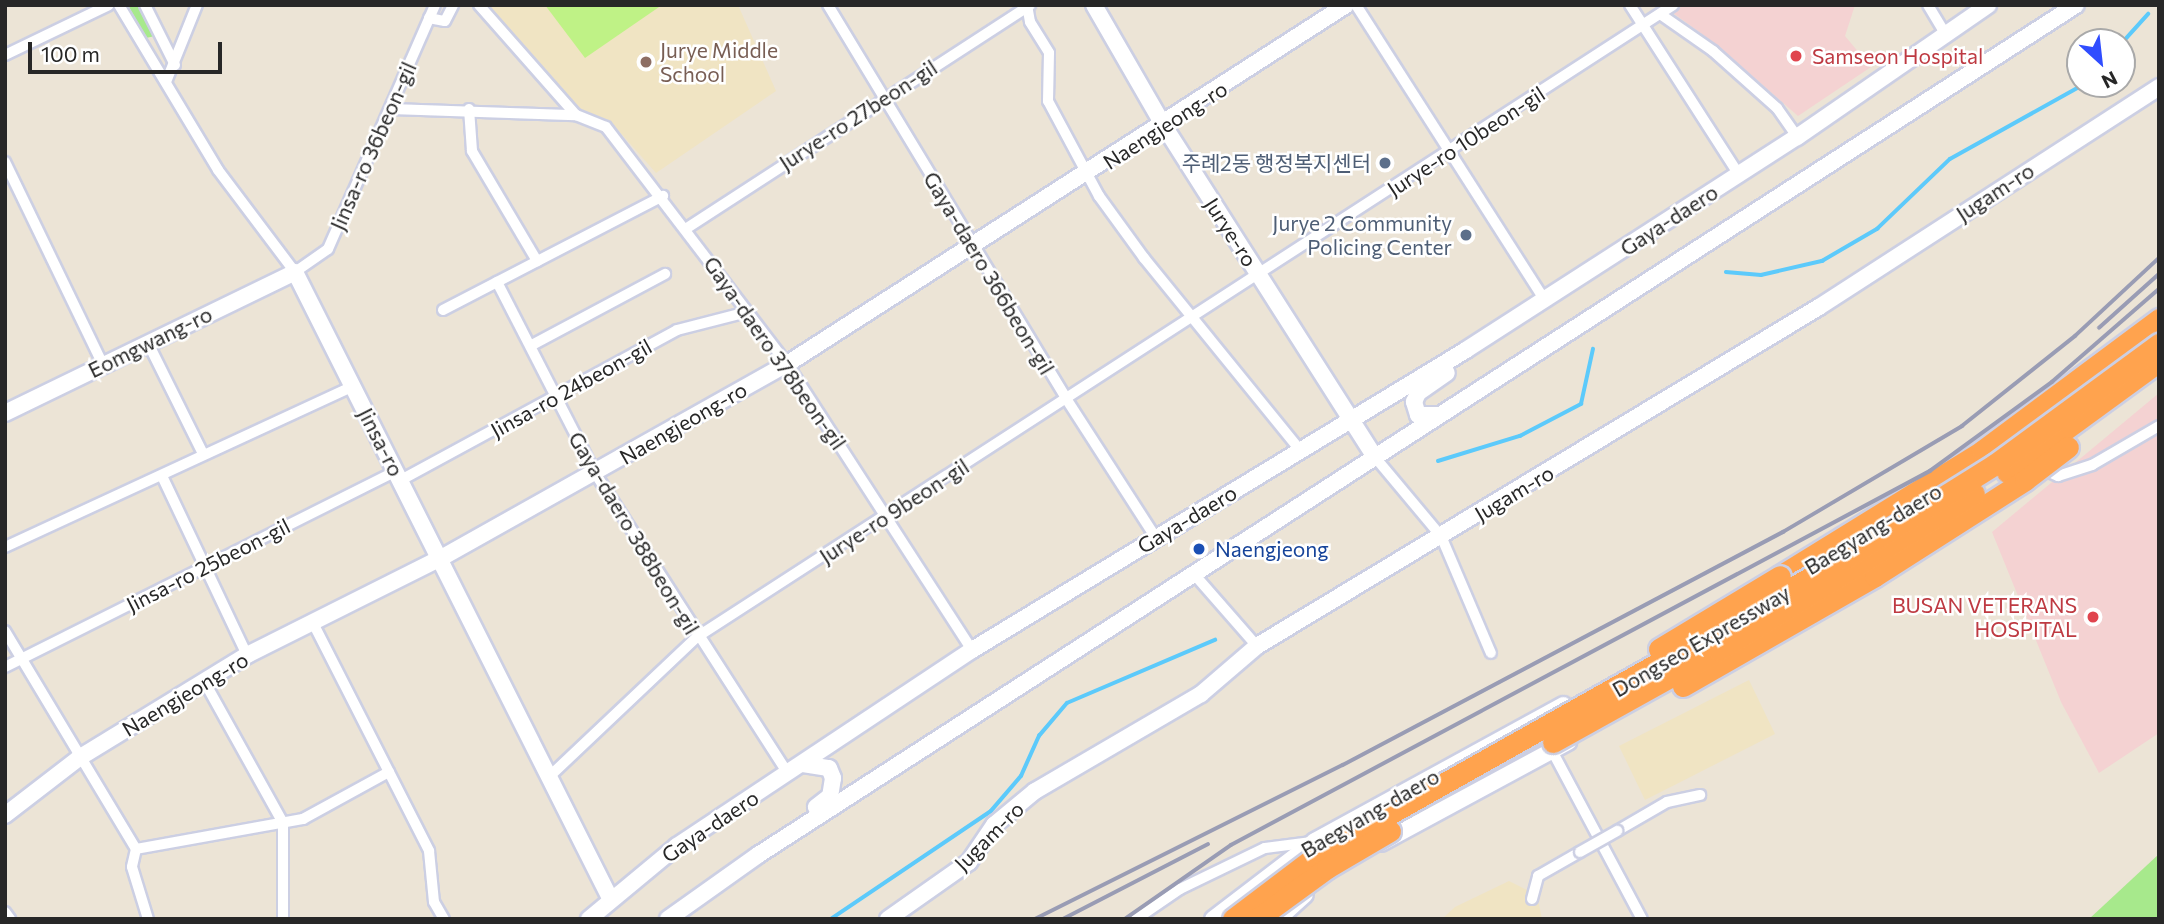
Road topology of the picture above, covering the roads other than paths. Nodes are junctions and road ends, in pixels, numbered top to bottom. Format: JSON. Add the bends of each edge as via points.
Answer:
{"nodes":[{"id":1,"x":109,"y":5,"type":"edge"},
{"id":2,"x":119,"y":5,"type":"edge"},
{"id":3,"x":145,"y":5,"type":"edge"},
{"id":4,"x":197,"y":5,"type":"edge"},
{"id":5,"x":435,"y":5,"type":"edge"},
{"id":6,"x":453,"y":5,"type":"edge"},
{"id":7,"x":479,"y":5,"type":"edge"},
{"id":8,"x":828,"y":5,"type":"edge"},
{"id":9,"x":1094,"y":5,"type":"edge"},
{"id":10,"x":1346,"y":5,"type":"edge"},
{"id":11,"x":1356,"y":5,"type":"edge"},
{"id":12,"x":1630,"y":5,"type":"edge"},
{"id":13,"x":1673,"y":5,"type":"edge"},
{"id":14,"x":1928,"y":5,"type":"edge"},
{"id":15,"x":1988,"y":5,"type":"edge"},
{"id":16,"x":2076,"y":5,"type":"edge"},
{"id":17,"x":1028,"y":6,"type":"edge"},
{"id":18,"x":1660,"y":14,"type":"junction"},
{"id":19,"x":429,"y":18,"type":"junction"},
{"id":20,"x":1643,"y":25,"type":"junction"},
{"id":21,"x":1945,"y":33,"type":"junction"},
{"id":22,"x":5,"y":55,"type":"edge"},
{"id":23,"x":175,"y":65,"type":"junction"},
{"id":24,"x":166,"y":82,"type":"junction"},
{"id":25,"x":2159,"y":87,"type":"edge"},
{"id":26,"x":882,"y":98,"type":"junction"},
{"id":27,"x":391,"y":109,"type":"junction"},
{"id":28,"x":469,"y":109,"type":"junction"},
{"id":29,"x":576,"y":116,"type":"junction"},
{"id":30,"x":1164,"y":126,"type":"junction"},
{"id":31,"x":1797,"y":138,"type":"junction"},
{"id":32,"x":1450,"y":152,"type":"junction"},
{"id":33,"x":5,"y":162,"type":"edge"},
{"id":34,"x":1087,"y":175,"type":"junction"},
{"id":35,"x":1739,"y":175,"type":"junction"},
{"id":36,"x":663,"y":196,"type":"junction"},
{"id":37,"x":687,"y":228,"type":"junction"},
{"id":38,"x":973,"y":247,"type":"junction"},
{"id":39,"x":537,"y":261,"type":"junction"},
{"id":40,"x":295,"y":272,"type":"junction"},
{"id":41,"x":665,"y":274,"type":"dead end"},
{"id":42,"x":1260,"y":276,"type":"junction"},
{"id":43,"x":497,"y":282,"type":"junction"},
{"id":44,"x":1545,"y":300,"type":"junction"},
{"id":45,"x":443,"y":310,"type":"dead end"},
{"id":46,"x":747,"y":312,"type":"junction"},
{"id":47,"x":2159,"y":319,"type":"edge"},
{"id":48,"x":1192,"y":320,"type":"junction"},
{"id":49,"x":2159,"y":335,"type":"edge"},
{"id":50,"x":148,"y":343,"type":"junction"},
{"id":51,"x":2159,"y":344,"type":"edge"},
{"id":52,"x":532,"y":345,"type":"junction"},
{"id":53,"x":1466,"y":351,"type":"junction"},
{"id":54,"x":2159,"y":362,"type":"edge"},
{"id":55,"x":787,"y":364,"type":"junction"},
{"id":56,"x":103,"y":365,"type":"junction"},
{"id":57,"x":2159,"y":367,"type":"edge"},
{"id":58,"x":2159,"y":378,"type":"edge"},
{"id":59,"x":353,"y":386,"type":"junction"},
{"id":60,"x":555,"y":397,"type":"junction"},
{"id":61,"x":1066,"y":400,"type":"junction"},
{"id":62,"x":5,"y":413,"type":"edge"},
{"id":63,"x":1438,"y":415,"type":"junction"},
{"id":64,"x":1351,"y":418,"type":"junction"},
{"id":65,"x":2159,"y":426,"type":"edge"},
{"id":66,"x":1300,"y":450,"type":"junction"},
{"id":67,"x":203,"y":454,"type":"junction"},
{"id":68,"x":1374,"y":456,"type":"junction"},
{"id":69,"x":2032,"y":464,"type":"junction"},
{"id":70,"x":595,"y":473,"type":"junction"},
{"id":71,"x":162,"y":476,"type":"junction"},
{"id":72,"x":399,"y":476,"type":"junction"},
{"id":73,"x":884,"y":517,"type":"junction"},
{"id":74,"x":1441,"y":536,"type":"junction"},
{"id":75,"x":1156,"y":538,"type":"junction"},
{"id":76,"x":5,"y":547,"type":"edge"},
{"id":77,"x":441,"y":558,"type":"junction"},
{"id":78,"x":206,"y":566,"type":"junction"},
{"id":79,"x":1193,"y":573,"type":"junction"},
{"id":80,"x":313,"y":623,"type":"junction"},
{"id":81,"x":5,"y":631,"type":"edge"},
{"id":82,"x":697,"y":638,"type":"junction"},
{"id":83,"x":1257,"y":646,"type":"junction"},
{"id":84,"x":972,"y":650,"type":"junction"},
{"id":85,"x":1491,"y":653,"type":"dead end"},
{"id":86,"x":247,"y":655,"type":"junction"},
{"id":87,"x":20,"y":660,"type":"junction"},
{"id":88,"x":5,"y":667,"type":"edge"},
{"id":89,"x":204,"y":681,"type":"junction"},
{"id":90,"x":1620,"y":706,"type":"junction"},
{"id":91,"x":1535,"y":720,"type":"junction"},
{"id":92,"x":1552,"y":751,"type":"junction"},
{"id":93,"x":79,"y":758,"type":"junction"},
{"id":94,"x":803,"y":764,"type":"junction"},
{"id":95,"x":389,"y":772,"type":"junction"},
{"id":96,"x":788,"y":774,"type":"junction"},
{"id":97,"x":551,"y":775,"type":"junction"},
{"id":98,"x":1460,"y":777,"type":"junction"},
{"id":99,"x":1700,"y":794,"type":"dead end"},
{"id":100,"x":5,"y":815,"type":"edge"},
{"id":101,"x":283,"y":823,"type":"junction"},
{"id":102,"x":1315,"y":841,"type":"junction"},
{"id":103,"x":136,"y":849,"type":"junction"},
{"id":104,"x":758,"y":855,"type":"junction"},
{"id":105,"x":610,"y":898,"type":"junction"},
{"id":106,"x":1532,"y":900,"type":"dead end"},
{"id":107,"x":5,"y":912,"type":"edge"},
{"id":108,"x":10,"y":919,"type":"edge"},
{"id":109,"x":148,"y":919,"type":"edge"},
{"id":110,"x":283,"y":919,"type":"edge"},
{"id":111,"x":444,"y":919,"type":"edge"},
{"id":112,"x":589,"y":919,"type":"edge"},
{"id":113,"x":668,"y":919,"type":"edge"},
{"id":114,"x":888,"y":919,"type":"edge"},
{"id":115,"x":1136,"y":919,"type":"edge"},
{"id":116,"x":1213,"y":919,"type":"edge"},
{"id":117,"x":1233,"y":919,"type":"edge"},
{"id":118,"x":1257,"y":919,"type":"edge"},
{"id":119,"x":1278,"y":919,"type":"edge"},
{"id":120,"x":1642,"y":919,"type":"edge"}],
"edges":[{"from":1,"to":22,"type":"street"},
{"from":2,"to":24,"type":"street","name":"Jinsa-ro"},
{"from":3,"to":23,"type":"street"},
{"from":4,"to":23,"type":"street"},
{"from":5,"to":19,"type":"street","name":"Jinsa-ro 36beon-gil"},
{"from":6,"to":19,"type":"street","via":[[445,21]]},
{"from":7,"to":29,"type":"street","name":"Gaya-daero 378beon-gil"},
{"from":8,"to":26,"type":"street","name":"Gaya-daero 366beon-gil"},
{"from":9,"to":30,"type":"main road","name":"Jurye-ro"},
{"from":10,"to":30,"type":"main road","name":"Naengjeong-ro"},
{"from":11,"to":32,"type":"street"},
{"from":12,"to":20,"type":"street"},
{"from":13,"to":18,"type":"street","name":"Jurye-ro 10beon-gil"},
{"from":14,"to":21,"type":"street"},
{"from":15,"to":21,"type":"main road","name":"Gaya-daero"},
{"from":16,"to":63,"type":"main road","name":"Gaya-daero"},
{"from":17,"to":26,"type":"street","name":"Jurye-ro 27beon-gil"},
{"from":17,"to":34,"type":"street","via":[[1030,22],[1049,53],[1048,101]]},
{"from":18,"to":20,"type":"street","name":"Jurye-ro 10beon-gil"},
{"from":18,"to":31,"type":"street","via":[[1713,51],[1777,108]]},
{"from":19,"to":27,"type":"street","name":"Jinsa-ro 36beon-gil"},
{"from":20,"to":32,"type":"street","name":"Jurye-ro 10beon-gil"},
{"from":20,"to":35,"type":"street"},
{"from":21,"to":31,"type":"main road","name":"Gaya-daero"},
{"from":23,"to":24,"type":"street"},
{"from":24,"to":40,"type":"street","name":"Jinsa-ro","via":[[218,170]]},
{"from":25,"to":74,"type":"main road","name":"Jugam-ro","via":[[1819,307]]},
{"from":26,"to":37,"type":"street","name":"Jurye-ro 27beon-gil"},
{"from":26,"to":38,"type":"street","name":"Gaya-daero 366beon-gil"},
{"from":27,"to":28,"type":"street","name":"Gaya-daero 378beon-gil"},
{"from":27,"to":40,"type":"street","name":"Jinsa-ro 36beon-gil","via":[[328,249]]},
{"from":28,"to":29,"type":"street","name":"Gaya-daero 378beon-gil"},
{"from":28,"to":39,"type":"street","via":[[472,151]]},
{"from":29,"to":36,"type":"street","name":"Gaya-daero 378beon-gil","via":[[606,127]]},
{"from":30,"to":34,"type":"main road","name":"Naengjeong-ro"},
{"from":30,"to":42,"type":"main road","name":"Jurye-ro"},
{"from":31,"to":35,"type":"main road","name":"Gaya-daero"},
{"from":32,"to":42,"type":"street","name":"Jurye-ro 10beon-gil"},
{"from":32,"to":44,"type":"street"},
{"from":33,"to":56,"type":"street"},
{"from":34,"to":38,"type":"main road","name":"Naengjeong-ro"},
{"from":34,"to":48,"type":"street"},
{"from":35,"to":44,"type":"main road","name":"Gaya-daero"},
{"from":36,"to":37,"type":"street","name":"Gaya-daero 378beon-gil"},
{"from":36,"to":39,"type":"street"},
{"from":37,"to":46,"type":"street","name":"Gaya-daero 378beon-gil"},
{"from":38,"to":55,"type":"main road","name":"Naengjeong-ro"},
{"from":38,"to":61,"type":"street","name":"Gaya-daero 366beon-gil"},
{"from":39,"to":43,"type":"street"},
{"from":40,"to":50,"type":"main road","name":"Eomgwang-ro"},
{"from":40,"to":59,"type":"main road","name":"Jinsa-ro"},
{"from":41,"to":52,"type":"street"},
{"from":42,"to":48,"type":"street","name":"Jurye-ro 9beon-gil"},
{"from":42,"to":64,"type":"main road","name":"Jurye-ro"},
{"from":43,"to":45,"type":"street"},
{"from":43,"to":52,"type":"street","name":"Gaya-daero 388beon-gil"},
{"from":44,"to":53,"type":"main road","name":"Gaya-daero"},
{"from":46,"to":55,"type":"street","name":"Gaya-daero 378beon-gil"},
{"from":46,"to":60,"type":"street","name":"Jinsa-ro 24beon-gil","via":[[677,330]]},
{"from":47,"to":98,"type":"highway","bridge":true,"via":[[1982,451],[1493,749]]},
{"from":48,"to":61,"type":"street","name":"Jurye-ro 9beon-gil"},
{"from":48,"to":66,"type":"street"},
{"from":49,"to":91,"type":"main road","name":"Baegyang-daero","via":[[2001,450],[1880,526]]},
{"from":50,"to":56,"type":"main road","name":"Eomgwang-ro"},
{"from":50,"to":67,"type":"street"},
{"from":51,"to":98,"type":"highway","name":"Dongseo Expressway","bridge":true,"via":[[1994,465],[1845,558]]},
{"from":52,"to":60,"type":"street","name":"Gaya-daero 388beon-gil"},
{"from":53,"to":63,"type":"main road","via":[[1453,369],[1418,393],[1414,402],[1419,415]]},
{"from":53,"to":64,"type":"main road","name":"Gaya-daero"},
{"from":54,"to":90,"type":"highway","name":"Dongseo Expressway","bridge":true,"via":[[2036,453],[1892,546]]},
{"from":55,"to":70,"type":"main road","name":"Naengjeong-ro"},
{"from":55,"to":73,"type":"street","name":"Gaya-daero 378beon-gil"},
{"from":56,"to":62,"type":"main road","name":"Eomgwang-ro"},
{"from":57,"to":69,"type":"main road","name":"Baegyang-daero"},
{"from":58,"to":90,"type":"highway","bridge":true,"via":[[2025,480],[1864,583],[1681,688]]},
{"from":59,"to":67,"type":"street"},
{"from":59,"to":72,"type":"main road","name":"Jinsa-ro"},
{"from":60,"to":70,"type":"street","name":"Gaya-daero 388beon-gil"},
{"from":60,"to":72,"type":"street","name":"Jinsa-ro 24beon-gil"},
{"from":61,"to":73,"type":"street","name":"Jurye-ro 9beon-gil"},
{"from":61,"to":75,"type":"street","name":"Gaya-daero 366beon-gil"},
{"from":63,"to":68,"type":"main road","name":"Gaya-daero"},
{"from":64,"to":66,"type":"main road","name":"Gaya-daero"},
{"from":64,"to":68,"type":"main road","name":"Jurye-ro"},
{"from":65,"to":69,"type":"street","via":[[2092,465],[2058,476]]},
{"from":66,"to":75,"type":"main road","name":"Gaya-daero"},
{"from":67,"to":71,"type":"street"},
{"from":68,"to":74,"type":"street"},
{"from":68,"to":79,"type":"main road","name":"Gaya-daero"},
{"from":69,"to":92,"type":"main road","name":"Baegyang-daero","via":[[1827,599]]},
{"from":70,"to":77,"type":"main road","name":"Naengjeong-ro"},
{"from":70,"to":82,"type":"street","name":"Gaya-daero 388beon-gil"},
{"from":71,"to":76,"type":"street"},
{"from":71,"to":78,"type":"street"},
{"from":72,"to":77,"type":"main road","name":"Jinsa-ro"},
{"from":72,"to":78,"type":"street","name":"Jinsa-ro 25beon-gil"},
{"from":73,"to":82,"type":"street","name":"Jurye-ro 9beon-gil"},
{"from":73,"to":84,"type":"street","name":"Gaya-daero 378beon-gil"},
{"from":74,"to":83,"type":"main road","name":"Jugam-ro"},
{"from":74,"to":85,"type":"street"},
{"from":75,"to":84,"type":"main road","name":"Gaya-daero"},
{"from":77,"to":80,"type":"main road","name":"Naengjeong-ro"},
{"from":77,"to":97,"type":"main road","name":"Jinsa-ro"},
{"from":78,"to":86,"type":"street"},
{"from":78,"to":87,"type":"street","name":"Jinsa-ro 25beon-gil"},
{"from":79,"to":83,"type":"street"},
{"from":79,"to":104,"type":"main road","name":"Gaya-daero"},
{"from":80,"to":86,"type":"main road","name":"Naengjeong-ro"},
{"from":80,"to":95,"type":"street"},
{"from":81,"to":87,"type":"street"},
{"from":82,"to":96,"type":"street","name":"Gaya-daero 388beon-gil"},
{"from":82,"to":97,"type":"street","name":"Jurye-ro 9beon-gil"},
{"from":83,"to":114,"type":"main road","name":"Jugam-ro","via":[[1201,694],[1035,791],[994,825],[969,862]]},
{"from":84,"to":94,"type":"main road","name":"Gaya-daero"},
{"from":86,"to":89,"type":"main road","name":"Naengjeong-ro"},
{"from":87,"to":88,"type":"street","name":"Jinsa-ro 25beon-gil"},
{"from":87,"to":93,"type":"street"},
{"from":89,"to":93,"type":"main road","name":"Naengjeong-ro"},
{"from":89,"to":101,"type":"street"},
{"from":90,"to":118,"type":"highway","name":"Dongseo Expressway","bridge":true,"via":[[1327,868]]},
{"from":91,"to":92,"type":"street"},
{"from":91,"to":102,"type":"main road","name":"Baegyang-daero"},
{"from":92,"to":119,"type":"main road","name":"Baegyang-daero","via":[[1367,851]]},
{"from":92,"to":120,"type":"street"},
{"from":93,"to":100,"type":"main road","name":"Naengjeong-ro"},
{"from":93,"to":103,"type":"street"},
{"from":94,"to":96,"type":"main road","name":"Gaya-daero"},
{"from":94,"to":104,"type":"main road","via":[[828,768],[834,789],[821,804],[771,838]]},
{"from":95,"to":101,"type":"street","via":[[303,819]]},
{"from":95,"to":111,"type":"street","via":[[429,851],[434,902]]},
{"from":96,"to":105,"type":"main road","name":"Gaya-daero","via":[[677,846]]},
{"from":97,"to":105,"type":"main road","name":"Jinsa-ro"},
{"from":98,"to":117,"type":"highway","name":"Dongseo Expressway","bridge":true,"via":[[1320,853]]},
{"from":99,"to":106,"type":"street","bridge":true,"via":[[1667,803],[1538,876]]},
{"from":101,"to":103,"type":"street"},
{"from":101,"to":110,"type":"street"},
{"from":102,"to":115,"type":"street","via":[[1265,848],[1180,890]]},
{"from":102,"to":116,"type":"main road","name":"Baegyang-daero"},
{"from":103,"to":109,"type":"street","via":[[132,867]]},
{"from":104,"to":113,"type":"main road","name":"Gaya-daero"},
{"from":105,"to":112,"type":"main road","name":"Gaya-daero"},
{"from":107,"to":108,"type":"street"}]}
